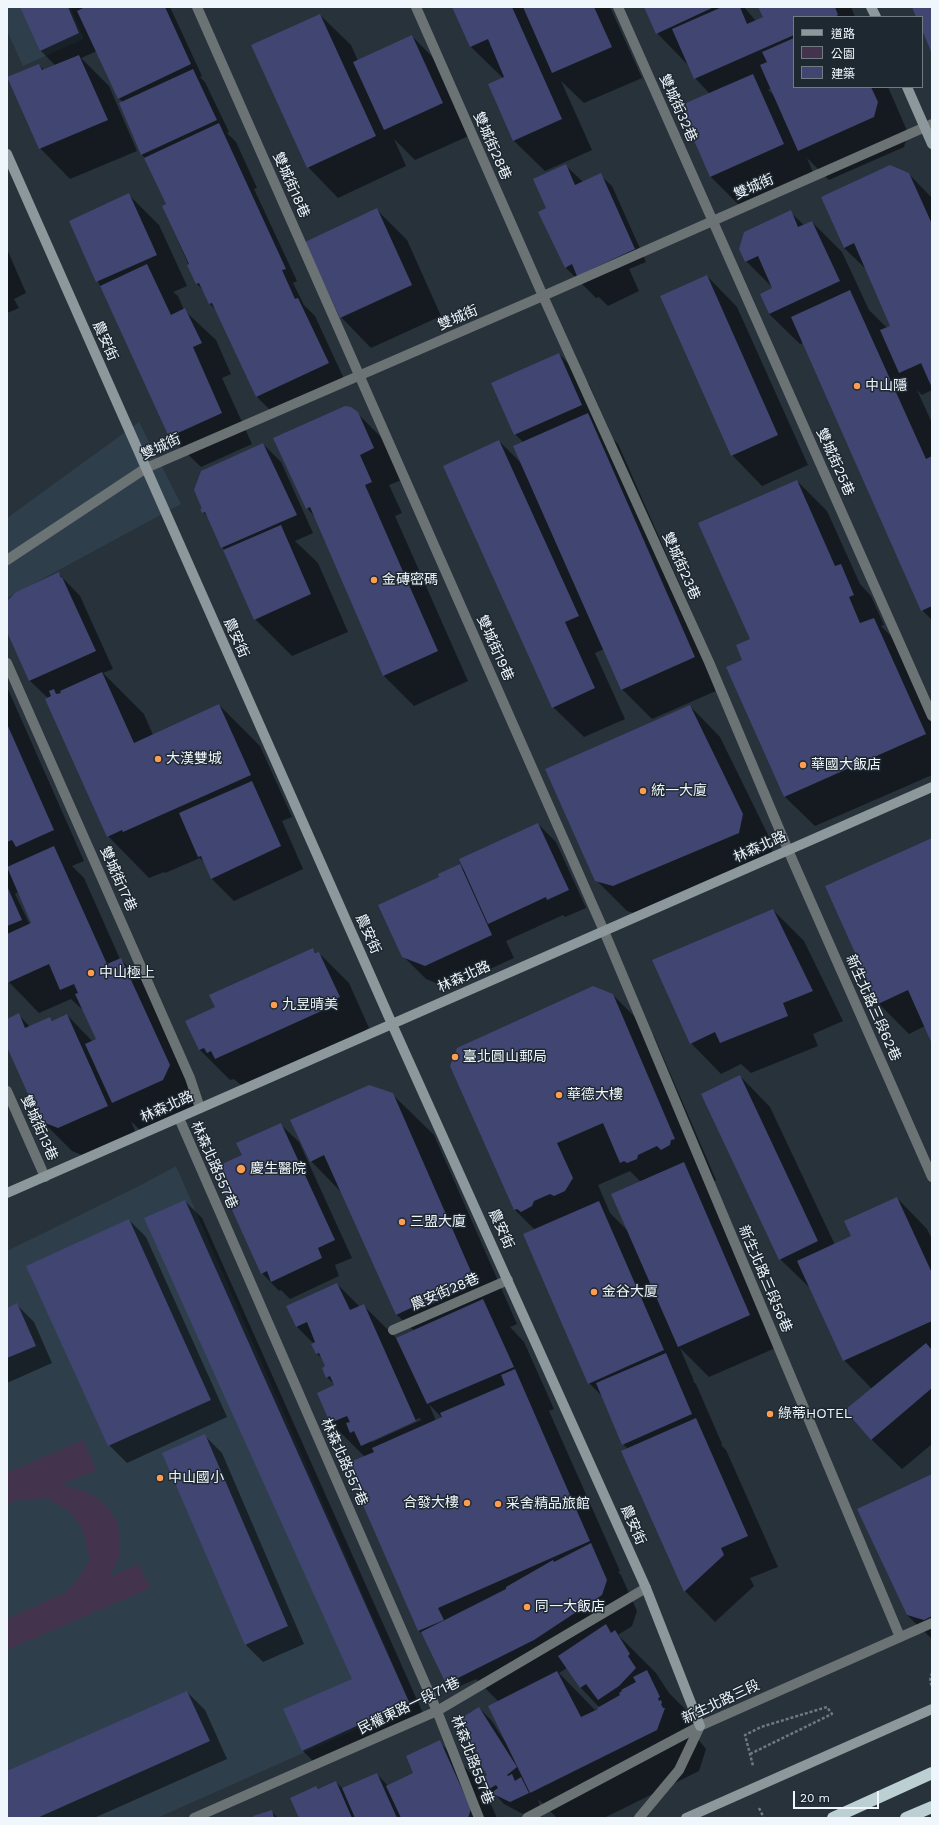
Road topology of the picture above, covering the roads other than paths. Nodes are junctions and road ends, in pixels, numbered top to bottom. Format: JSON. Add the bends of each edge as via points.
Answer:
{"nodes":[{"id":1,"x":197,"y":7,"type":"edge"},
{"id":2,"x":416,"y":7,"type":"edge"},
{"id":3,"x":618,"y":7,"type":"edge"},
{"id":4,"x":871,"y":7,"type":"edge"},
{"id":5,"x":876,"y":16,"type":"edge"},
{"id":6,"x":908,"y":88,"type":"edge"},
{"id":7,"x":928,"y":126,"type":"edge"},
{"id":8,"x":932,"y":144,"type":"edge"},
{"id":9,"x":7,"y":154,"type":"edge"},
{"id":10,"x":713,"y":220,"type":"junction"},
{"id":11,"x":542,"y":296,"type":"junction"},
{"id":12,"x":360,"y":375,"type":"junction"},
{"id":13,"x":146,"y":468,"type":"junction"},
{"id":14,"x":7,"y":560,"type":"edge"},
{"id":15,"x":7,"y":663,"type":"edge"},
{"id":16,"x":932,"y":716,"type":"edge"},
{"id":17,"x":932,"y":787,"type":"edge"},
{"id":18,"x":788,"y":850,"type":"junction"},
{"id":19,"x":604,"y":931,"type":"junction"},
{"id":20,"x":392,"y":1024,"type":"junction"},
{"id":21,"x":7,"y":1091,"type":"edge"},
{"id":22,"x":200,"y":1108,"type":"junction"},
{"id":23,"x":179,"y":1118,"type":"junction"},
{"id":24,"x":45,"y":1177,"type":"junction"},
{"id":25,"x":932,"y":1177,"type":"edge"},
{"id":26,"x":7,"y":1193,"type":"edge"},
{"id":27,"x":508,"y":1280,"type":"junction"},
{"id":28,"x":393,"y":1330,"type":"dead end"},
{"id":29,"x":646,"y":1588,"type":"junction"},
{"id":30,"x":932,"y":1623,"type":"edge"},
{"id":31,"x":900,"y":1637,"type":"junction"},
{"id":32,"x":932,"y":1709,"type":"edge"},
{"id":33,"x":437,"y":1711,"type":"junction"},
{"id":34,"x":700,"y":1726,"type":"junction"},
{"id":35,"x":932,"y":1773,"type":"edge"},
{"id":36,"x":932,"y":1807,"type":"edge"},
{"id":37,"x":194,"y":1818,"type":"edge"},
{"id":38,"x":479,"y":1818,"type":"edge"},
{"id":39,"x":527,"y":1818,"type":"edge"},
{"id":40,"x":639,"y":1818,"type":"edge"},
{"id":41,"x":686,"y":1818,"type":"edge"},
{"id":42,"x":833,"y":1818,"type":"edge"},
{"id":43,"x":906,"y":1818,"type":"edge"}],
"edges":[{"from":1,"to":12,"type":"street","name":"雙城街18巷"},
{"from":2,"to":11,"type":"street","name":"雙城街28巷"},
{"from":3,"to":10,"type":"street","name":"雙城街32巷"},
{"from":4,"to":5,"type":"street"},
{"from":6,"to":7,"type":"street"},
{"from":7,"to":8,"type":"street"},
{"from":7,"to":10,"type":"street","name":"雙城街"},
{"from":9,"to":13,"type":"street","name":"農安街"},
{"from":10,"to":11,"type":"street","name":"雙城街"},
{"from":10,"to":16,"type":"street","name":"雙城街25巷"},
{"from":11,"to":12,"type":"street","name":"雙城街"},
{"from":11,"to":18,"type":"street","name":"雙城街23巷","via":[[709,662]]},
{"from":12,"to":13,"type":"street","name":"雙城街"},
{"from":12,"to":19,"type":"street","name":"雙城街19巷"},
{"from":13,"to":14,"type":"street","name":"雙城街"},
{"from":13,"to":20,"type":"street","name":"農安街"},
{"from":15,"to":22,"type":"street","name":"雙城街17巷","via":[[190,1078]]},
{"from":17,"to":18,"type":"street","name":"林森北路"},
{"from":18,"to":19,"type":"street","name":"林森北路"},
{"from":18,"to":25,"type":"street","name":"新生北路三段62巷"},
{"from":19,"to":20,"type":"street","name":"林森北路"},
{"from":19,"to":31,"type":"street","name":"新生北路三段56巷"},
{"from":20,"to":22,"type":"street","name":"林森北路"},
{"from":20,"to":27,"type":"street","name":"農安街"},
{"from":21,"to":24,"type":"street","name":"雙城街13巷"},
{"from":22,"to":23,"type":"street","name":"林森北路"},
{"from":23,"to":24,"type":"street","name":"林森北路"},
{"from":23,"to":33,"type":"street","name":"林森北路557巷"},
{"from":24,"to":26,"type":"street","name":"林森北路"},
{"from":27,"to":28,"type":"street","name":"農安街28巷"},
{"from":27,"to":29,"type":"street","name":"農安街"},
{"from":29,"to":33,"type":"street","name":"民權東路一段71巷"},
{"from":29,"to":34,"type":"street","name":"農安街"},
{"from":30,"to":31,"type":"street","name":"新生北路三段"},
{"from":31,"to":34,"type":"street","name":"新生北路三段"},
{"from":32,"to":41,"type":"street"},
{"from":33,"to":37,"type":"street","name":"民權東路一段71巷"},
{"from":33,"to":38,"type":"street","name":"林森北路557巷"},
{"from":34,"to":39,"type":"street","name":"新生北路三段"},
{"from":34,"to":40,"type":"street","via":[[680,1770]]},
{"from":35,"to":42,"type":"highway"},
{"from":36,"to":43,"type":"highway"}]}
